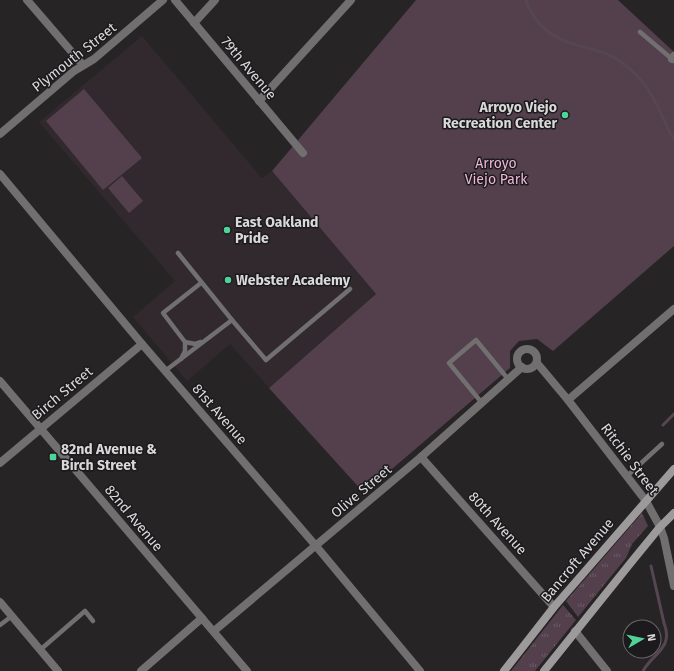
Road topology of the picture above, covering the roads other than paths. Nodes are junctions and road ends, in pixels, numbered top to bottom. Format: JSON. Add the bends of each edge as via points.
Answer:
{"nodes":[{"id":1,"x":27,"y":0,"type":"edge"},
{"id":2,"x":164,"y":0,"type":"edge"},
{"id":3,"x":175,"y":0,"type":"edge"},
{"id":4,"x":215,"y":0,"type":"edge"},
{"id":5,"x":351,"y":0,"type":"edge"},
{"id":6,"x":194,"y":23,"type":"junction"},
{"id":7,"x":640,"y":32,"type":"dead end"},
{"id":8,"x":673,"y":58,"type":"edge"},
{"id":9,"x":83,"y":65,"type":"junction"},
{"id":10,"x":259,"y":101,"type":"junction"},
{"id":11,"x":0,"y":134,"type":"edge"},
{"id":12,"x":303,"y":153,"type":"dead end"},
{"id":13,"x":0,"y":174,"type":"edge"},
{"id":14,"x":178,"y":253,"type":"dead end"},
{"id":15,"x":202,"y":283,"type":"junction"},
{"id":16,"x":350,"y":289,"type":"dead end"},
{"id":17,"x":674,"y":309,"type":"edge"},
{"id":18,"x":232,"y":320,"type":"junction"},
{"id":19,"x":210,"y":338,"type":"junction"},
{"id":20,"x":185,"y":342,"type":"junction"},
{"id":21,"x":142,"y":344,"type":"junction"},
{"id":22,"x":181,"y":360,"type":"junction"},
{"id":23,"x":537,"y":363,"type":"junction"},
{"id":24,"x":522,"y":368,"type":"junction"},
{"id":25,"x":165,"y":371,"type":"junction"},
{"id":26,"x":508,"y":380,"type":"junction"},
{"id":27,"x":0,"y":381,"type":"edge"},
{"id":28,"x":568,"y":400,"type":"junction"},
{"id":29,"x":482,"y":403,"type":"junction"},
{"id":30,"x":40,"y":428,"type":"junction"},
{"id":31,"x":662,"y":444,"type":"dead end"},
{"id":32,"x":421,"y":458,"type":"junction"},
{"id":33,"x":0,"y":463,"type":"edge"},
{"id":34,"x":674,"y":469,"type":"edge"},
{"id":35,"x":627,"y":476,"type":"junction"},
{"id":36,"x":646,"y":500,"type":"junction"},
{"id":37,"x":674,"y":513,"type":"edge"},
{"id":38,"x":660,"y":527,"type":"junction"},
{"id":39,"x":316,"y":546,"type":"junction"},
{"id":40,"x":674,"y":586,"type":"edge"},
{"id":41,"x":0,"y":602,"type":"edge"},
{"id":42,"x":554,"y":607,"type":"junction"},
{"id":43,"x":12,"y":616,"type":"junction"},
{"id":44,"x":202,"y":618,"type":"junction"},
{"id":45,"x":93,"y":621,"type":"dead end"},
{"id":46,"x":0,"y":625,"type":"edge"},
{"id":47,"x":214,"y":631,"type":"junction"},
{"id":48,"x":575,"y":631,"type":"junction"},
{"id":49,"x":40,"y":650,"type":"junction"},
{"id":50,"x":58,"y":671,"type":"edge"},
{"id":51,"x":141,"y":671,"type":"edge"},
{"id":52,"x":247,"y":671,"type":"edge"},
{"id":53,"x":420,"y":671,"type":"edge"},
{"id":54,"x":504,"y":671,"type":"edge"},
{"id":55,"x":544,"y":671,"type":"edge"},
{"id":56,"x":607,"y":671,"type":"edge"}],
"edges":[{"from":1,"to":9,"type":"street"},
{"from":2,"to":9,"type":"street","name":"Plymouth Street"},
{"from":3,"to":6,"type":"street","name":"79th Avenue"},
{"from":4,"to":6,"type":"street"},
{"from":5,"to":10,"type":"street"},
{"from":6,"to":10,"type":"street","name":"79th Avenue"},
{"from":7,"to":8,"type":"lane"},
{"from":9,"to":11,"type":"street","name":"Plymouth Street"},
{"from":10,"to":12,"type":"street","name":"79th Avenue"},
{"from":13,"to":21,"type":"street","name":"81st Avenue"},
{"from":14,"to":15,"type":"lane"},
{"from":15,"to":18,"type":"lane"},
{"from":15,"to":20,"type":"lane","via":[[163,313]]},
{"from":16,"to":18,"type":"lane","via":[[266,360]]},
{"from":17,"to":28,"type":"street"},
{"from":18,"to":19,"type":"lane"},
{"from":19,"to":20,"type":"lane","via":[[199,344]]},
{"from":19,"to":22,"type":"lane"},
{"from":20,"to":22,"type":"lane","via":[[186,350]]},
{"from":21,"to":25,"type":"street","name":"81st Avenue"},
{"from":21,"to":30,"type":"street","name":"Birch Street"},
{"from":22,"to":25,"type":"lane"},
{"from":23,"to":24,"type":"street","via":[[531,368]]},
{"from":23,"to":24,"type":"street","via":[[535,351],[523,349],[517,356],[517,362]]},
{"from":23,"to":28,"type":"street","name":"Ritchie Street"},
{"from":24,"to":26,"type":"street","name":"Olive Street"},
{"from":25,"to":39,"type":"street","name":"81st Avenue"},
{"from":26,"to":29,"type":"street","name":"Olive Street"},
{"from":26,"to":29,"type":"lane","via":[[476,340],[449,363]]},
{"from":27,"to":30,"type":"street","name":"82nd Avenue"},
{"from":28,"to":35,"type":"street","name":"Ritchie Street"},
{"from":29,"to":32,"type":"street","name":"Olive Street"},
{"from":30,"to":33,"type":"street","name":"Birch Street"},
{"from":30,"to":44,"type":"street","name":"82nd Avenue"},
{"from":31,"to":35,"type":"lane"},
{"from":32,"to":39,"type":"street","name":"Olive Street"},
{"from":32,"to":42,"type":"street","name":"80th Avenue"},
{"from":34,"to":36,"type":"main road","name":"Bancroft Avenue"},
{"from":35,"to":36,"type":"street","name":"Ritchie Street"},
{"from":36,"to":38,"type":"street","name":"Ritchie Street"},
{"from":36,"to":42,"type":"main road","name":"Bancroft Avenue"},
{"from":37,"to":38,"type":"main road"},
{"from":38,"to":40,"type":"street","name":"Ritchie Street"},
{"from":38,"to":48,"type":"main road"},
{"from":39,"to":47,"type":"street","name":"Olive Street"},
{"from":39,"to":53,"type":"street","name":"81st Avenue"},
{"from":41,"to":43,"type":"street"},
{"from":42,"to":54,"type":"main road","name":"Bancroft Avenue"},
{"from":43,"to":46,"type":"lane"},
{"from":43,"to":49,"type":"street"},
{"from":44,"to":47,"type":"street","name":"82nd Avenue"},
{"from":44,"to":51,"type":"street"},
{"from":45,"to":49,"type":"lane","via":[[86,611]]},
{"from":47,"to":52,"type":"street","name":"82nd Avenue"},
{"from":48,"to":55,"type":"main road"},
{"from":48,"to":56,"type":"street"},
{"from":49,"to":50,"type":"street"}]}
